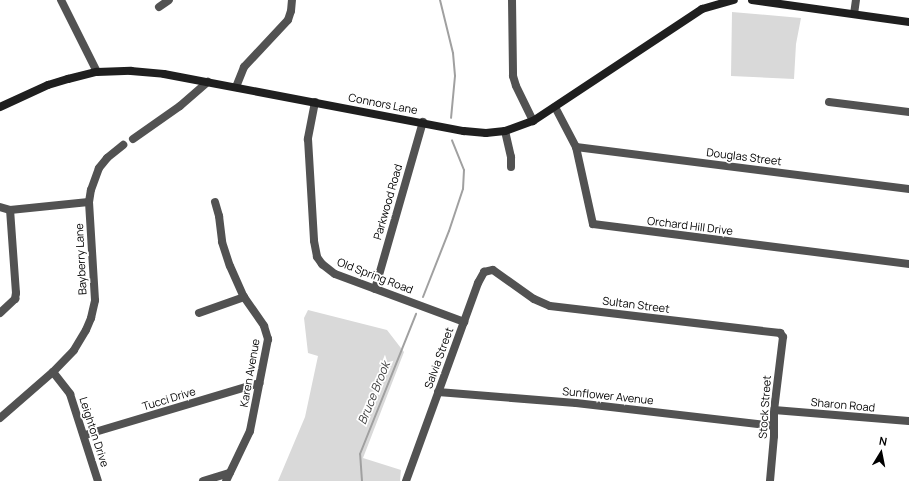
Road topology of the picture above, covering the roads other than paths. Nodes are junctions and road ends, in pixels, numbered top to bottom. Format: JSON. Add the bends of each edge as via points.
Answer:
{"nodes":[{"id":1,"x":61,"y":0,"type":"edge"},
{"id":2,"x":169,"y":0,"type":"edge"},
{"id":3,"x":292,"y":0,"type":"edge"},
{"id":4,"x":512,"y":0,"type":"edge"},
{"id":5,"x":734,"y":0,"type":"edge"},
{"id":6,"x":752,"y":0,"type":"edge"},
{"id":7,"x":856,"y":0,"type":"edge"},
{"id":8,"x":724,"y":1,"type":"edge"},
{"id":9,"x":160,"y":7,"type":"dead end"},
{"id":10,"x":854,"y":14,"type":"junction"},
{"id":11,"x":909,"y":22,"type":"edge"},
{"id":12,"x":97,"y":72,"type":"junction"},
{"id":13,"x":208,"y":82,"type":"junction"},
{"id":14,"x":236,"y":87,"type":"junction"},
{"id":15,"x":315,"y":102,"type":"junction"},
{"id":16,"x":829,"y":102,"type":"dead end"},
{"id":17,"x":0,"y":107,"type":"edge"},
{"id":18,"x":555,"y":107,"type":"junction"},
{"id":19,"x":909,"y":112,"type":"edge"},
{"id":20,"x":533,"y":121,"type":"junction"},
{"id":21,"x":423,"y":122,"type":"junction"},
{"id":22,"x":505,"y":131,"type":"junction"},
{"id":23,"x":133,"y":139,"type":"dead end"},
{"id":24,"x":123,"y":145,"type":"dead end"},
{"id":25,"x":576,"y":147,"type":"junction"},
{"id":26,"x":511,"y":167,"type":"dead end"},
{"id":27,"x":909,"y":189,"type":"edge"},
{"id":28,"x":89,"y":202,"type":"junction"},
{"id":29,"x":215,"y":202,"type":"dead end"},
{"id":30,"x":0,"y":207,"type":"edge"},
{"id":31,"x":10,"y":210,"type":"junction"},
{"id":32,"x":909,"y":264,"type":"edge"},
{"id":33,"x":497,"y":272,"type":"joint"},
{"id":34,"x":375,"y":288,"type":"junction"},
{"id":35,"x":244,"y":297,"type":"junction"},
{"id":36,"x":0,"y":313,"type":"edge"},
{"id":37,"x":199,"y":313,"type":"dead end"},
{"id":38,"x":464,"y":322,"type":"junction"},
{"id":39,"x":782,"y":335,"type":"joint"},
{"id":40,"x":53,"y":372,"type":"junction"},
{"id":41,"x":260,"y":383,"type":"junction"},
{"id":42,"x":438,"y":392,"type":"junction"},
{"id":43,"x":774,"y":410,"type":"junction"},
{"id":44,"x":0,"y":418,"type":"edge"},
{"id":45,"x":909,"y":421,"type":"edge"},
{"id":46,"x":774,"y":426,"type":"junction"},
{"id":47,"x":85,"y":435,"type":"junction"},
{"id":48,"x":230,"y":473,"type":"junction"},
{"id":49,"x":98,"y":481,"type":"edge"},
{"id":50,"x":203,"y":481,"type":"edge"},
{"id":51,"x":226,"y":481,"type":"edge"},
{"id":52,"x":406,"y":481,"type":"edge"},
{"id":53,"x":770,"y":481,"type":"edge"}],
"edges":[{"from":1,"to":12,"type":"street"},
{"from":2,"to":9,"type":"street"},
{"from":3,"to":14,"type":"street","via":[[288,20],[244,67]]},
{"from":4,"to":20,"type":"street","via":[[513,76]]},
{"from":5,"to":8,"type":"street","name":"Connors Lane"},
{"from":6,"to":10,"type":"street"},
{"from":7,"to":10,"type":"street"},
{"from":8,"to":18,"type":"street","name":"Connors Lane","via":[[702,9],[673,27]]},
{"from":10,"to":11,"type":"street"},
{"from":12,"to":13,"type":"street","name":"Connors Lane","via":[[140,71]]},
{"from":12,"to":17,"type":"street","name":"Connors Lane","via":[[48,85]]},
{"from":13,"to":14,"type":"street","name":"Connors Lane"},
{"from":13,"to":23,"type":"street","via":[[180,106]]},
{"from":14,"to":15,"type":"street","name":"Connors Lane"},
{"from":15,"to":21,"type":"street","name":"Connors Lane"},
{"from":15,"to":34,"type":"street","name":"Old Spring Road","via":[[308,139],[317,257],[335,274]]},
{"from":16,"to":19,"type":"street"},
{"from":18,"to":20,"type":"street","name":"Connors Lane"},
{"from":18,"to":25,"type":"street","name":"Orchard Hill Drive"},
{"from":20,"to":22,"type":"street","name":"Connors Lane"},
{"from":21,"to":22,"type":"street","name":"Connors Lane","via":[[477,132]]},
{"from":21,"to":34,"type":"street","name":"Parkwood Road"},
{"from":22,"to":26,"type":"street"},
{"from":24,"to":28,"type":"street","name":"Bayberry Lane","via":[[99,168]]},
{"from":25,"to":27,"type":"street","name":"Douglas Street"},
{"from":25,"to":32,"type":"street","name":"Orchard Hill Drive","via":[[593,224]]},
{"from":28,"to":31,"type":"street"},
{"from":28,"to":40,"type":"street","name":"Bayberry Lane","via":[[95,282],[93,311],[80,342]]},
{"from":29,"to":35,"type":"street","name":"Karen Avenue","via":[[222,242]]},
{"from":30,"to":31,"type":"street"},
{"from":31,"to":36,"type":"street","via":[[16,293],[12,302]]},
{"from":33,"to":38,"type":"street","name":"Salvia Street","via":[[488,270],[481,277]]},
{"from":33,"to":39,"type":"street","name":"Sultan Street","via":[[534,299],[555,307]]},
{"from":34,"to":38,"type":"street","name":"Old Spring Road"},
{"from":35,"to":37,"type":"street"},
{"from":35,"to":41,"type":"street","name":"Karen Avenue","via":[[267,332],[267,347]]},
{"from":38,"to":42,"type":"street","name":"Salvia Street"},
{"from":39,"to":43,"type":"street","name":"Stock Street"},
{"from":40,"to":44,"type":"street","name":"Bayberry Lane"},
{"from":40,"to":47,"type":"street","name":"Leighton Drive","via":[[70,394]]},
{"from":41,"to":47,"type":"street","name":"Tucci Drive"},
{"from":41,"to":48,"type":"street","name":"Karen Avenue","via":[[250,431]]},
{"from":42,"to":46,"type":"street","name":"Sunflower Avenue","via":[[576,403]]},
{"from":42,"to":52,"type":"street","name":"Salvia Street"},
{"from":43,"to":45,"type":"street","name":"Sharon Road"},
{"from":43,"to":46,"type":"street","name":"Stock Street"},
{"from":46,"to":53,"type":"street","name":"Stock Street"},
{"from":47,"to":49,"type":"street","name":"Leighton Drive"},
{"from":48,"to":50,"type":"street"},
{"from":48,"to":51,"type":"street","name":"Karen Avenue"}]}
